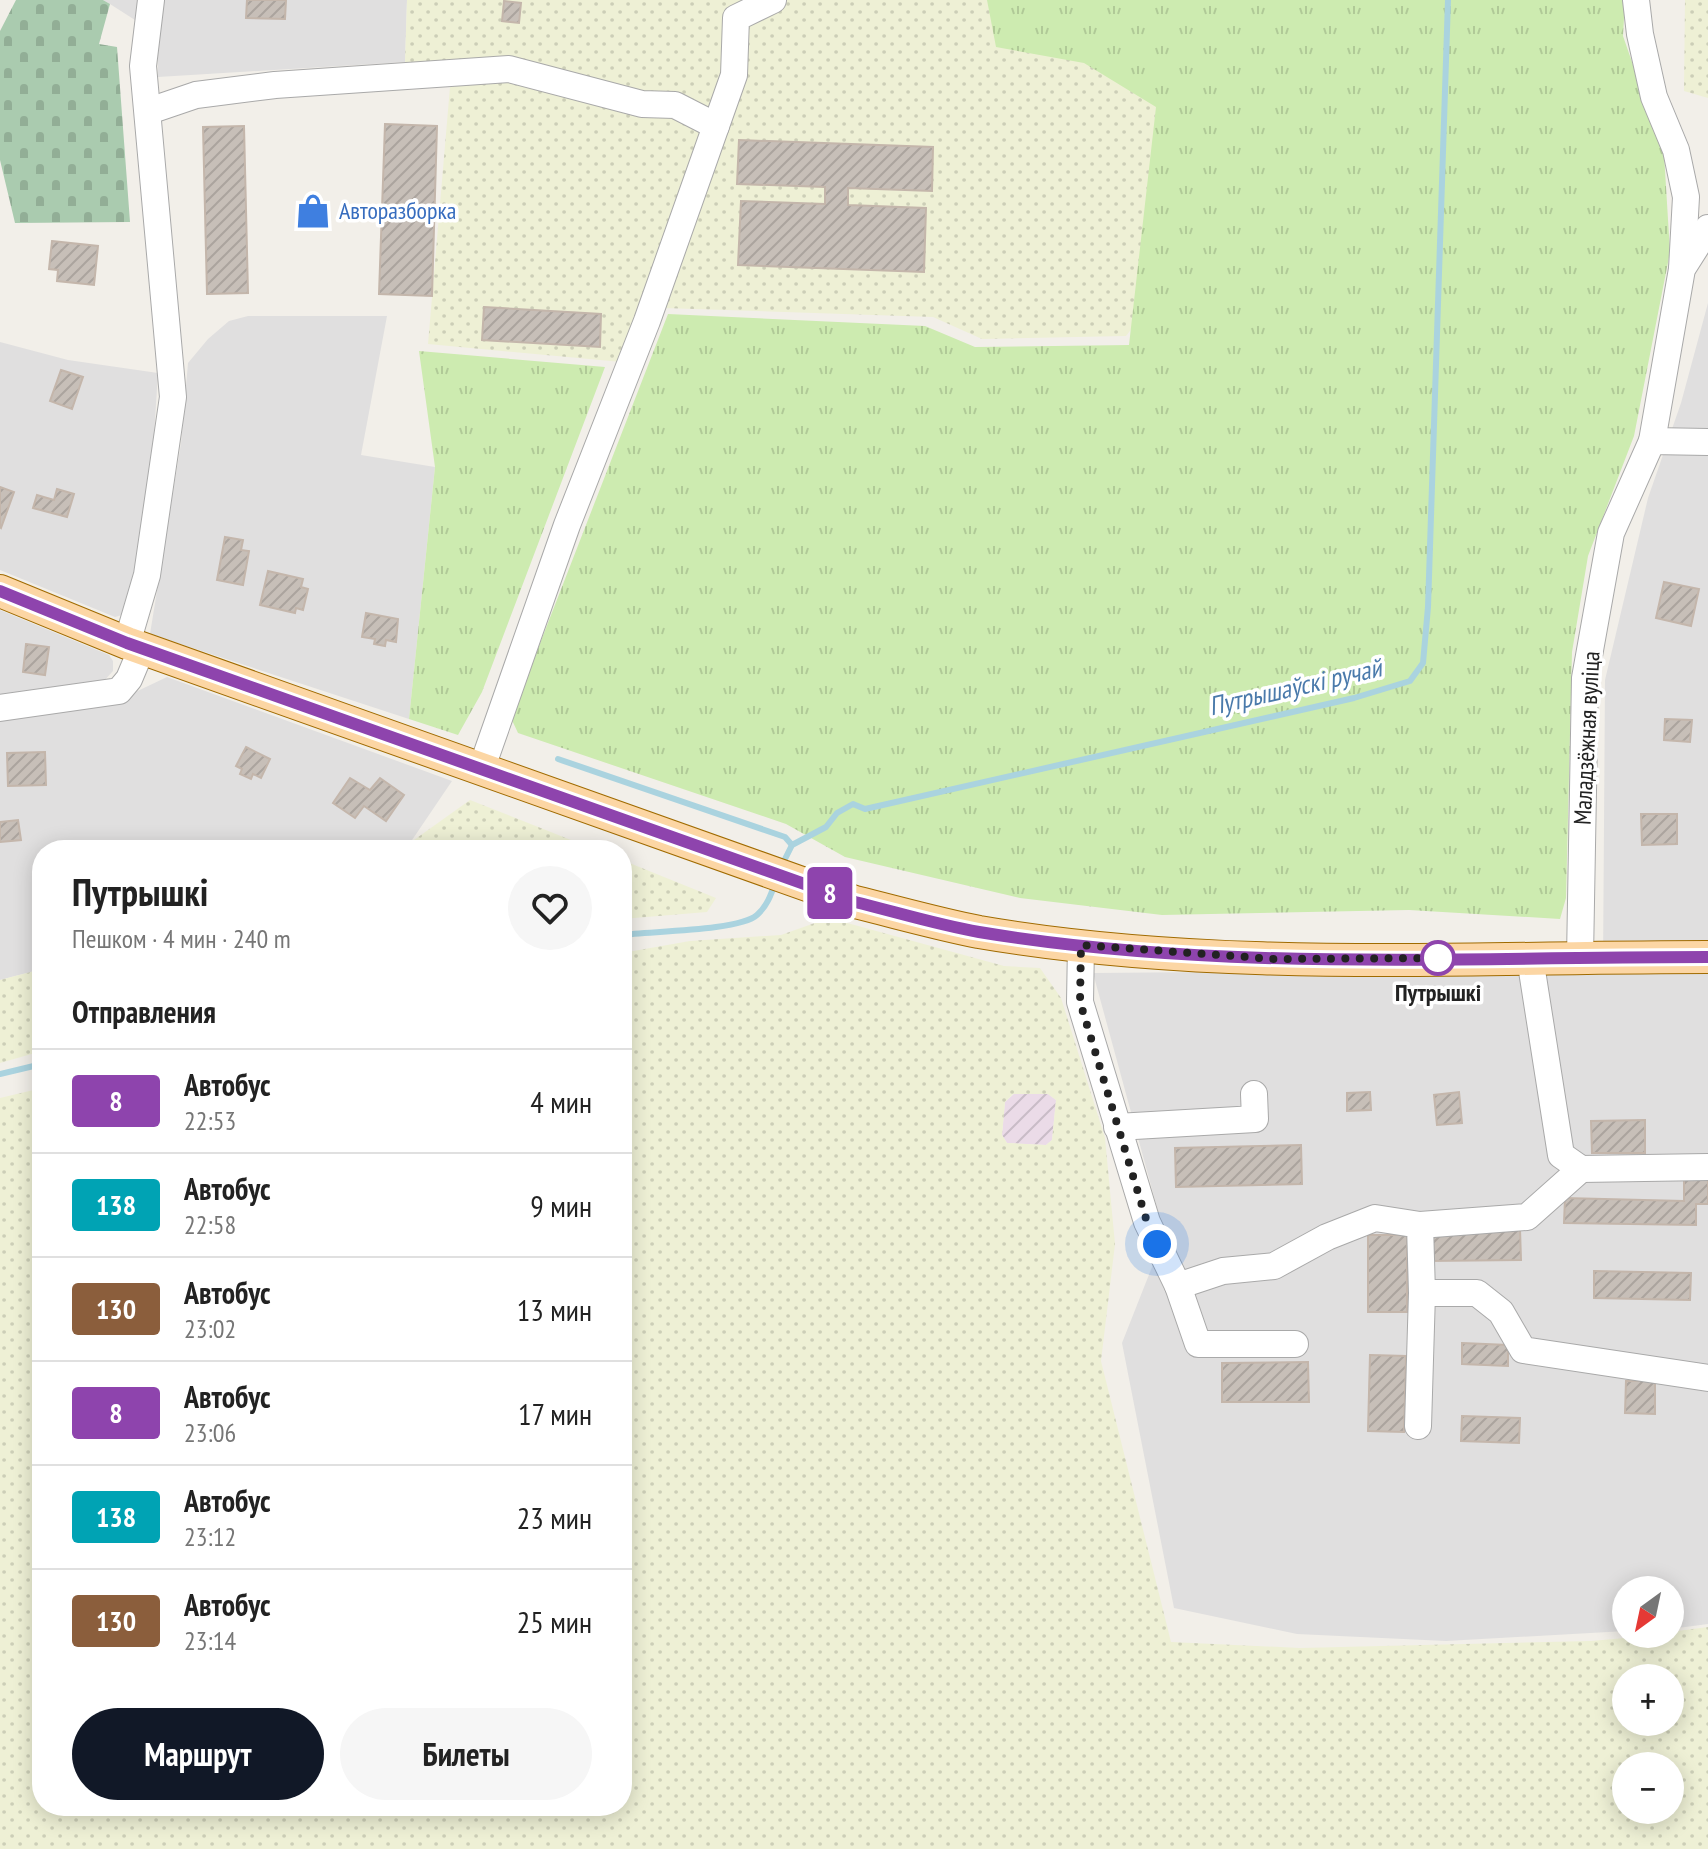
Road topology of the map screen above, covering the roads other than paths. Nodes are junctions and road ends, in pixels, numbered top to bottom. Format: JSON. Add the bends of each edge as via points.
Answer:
{"nodes":[{"id":1,"x":151,"y":0,"type":"edge"},
{"id":2,"x":773,"y":0,"type":"edge"},
{"id":3,"x":1636,"y":0,"type":"edge"},
{"id":4,"x":149,"y":111,"type":"junction"},
{"id":5,"x":716,"y":126,"type":"junction"},
{"id":6,"x":1708,"y":228,"type":"edge"},
{"id":7,"x":1682,"y":269,"type":"junction"},
{"id":8,"x":1652,"y":441,"type":"junction"},
{"id":9,"x":1708,"y":442,"type":"edge"},
{"id":10,"x":0,"y":591,"type":"edge"},
{"id":11,"x":134,"y":646,"type":"junction"},
{"id":12,"x":0,"y":708,"type":"edge"},
{"id":13,"x":481,"y":770,"type":"junction"},
{"id":14,"x":1081,"y":945,"type":"junction"},
{"id":15,"x":1708,"y":957,"type":"edge"},
{"id":16,"x":1530,"y":958,"type":"junction"},
{"id":17,"x":1580,"y":958,"type":"junction"},
{"id":18,"x":1254,"y":1094,"type":"dead end"},
{"id":19,"x":1117,"y":1127,"type":"junction"},
{"id":20,"x":1708,"y":1167,"type":"edge"},
{"id":21,"x":1581,"y":1169,"type":"junction"},
{"id":22,"x":1420,"y":1225,"type":"junction"},
{"id":23,"x":1178,"y":1286,"type":"junction"},
{"id":24,"x":1422,"y":1293,"type":"junction"},
{"id":25,"x":1295,"y":1344,"type":"dead end"},
{"id":26,"x":1708,"y":1378,"type":"edge"},
{"id":27,"x":1418,"y":1426,"type":"dead end"}],
"edges":[{"from":1,"to":4,"type":"street","via":[[143,66]]},
{"from":2,"to":5,"type":"street","via":[[736,18],[734,75]]},
{"from":3,"to":7,"type":"street","name":"Маладзёжная вуліца","via":[[1654,97],[1676,150],[1686,197]]},
{"from":4,"to":5,"type":"street","via":[[196,95],[275,85],[509,69],[642,104],[675,105]]},
{"from":4,"to":11,"type":"street","via":[[173,397]]},
{"from":5,"to":13,"type":"street"},
{"from":6,"to":7,"type":"street"},
{"from":7,"to":8,"type":"street","name":"Маладзёжная вуліца"},
{"from":8,"to":9,"type":"street"},
{"from":8,"to":17,"type":"street","name":"Маладзёжная вуліца","via":[[1611,533],[1585,678]]},
{"from":10,"to":11,"type":"main road"},
{"from":11,"to":12,"type":"street","via":[[129,679],[119,691]]},
{"from":11,"to":13,"type":"main road"},
{"from":13,"to":14,"type":"main road","via":[[855,902],[978,931]]},
{"from":14,"to":16,"type":"main road","via":[[1274,959]]},
{"from":14,"to":19,"type":"street","via":[[1080,1002]]},
{"from":15,"to":17,"type":"main road"},
{"from":16,"to":17,"type":"main road"},
{"from":16,"to":21,"type":"street","via":[[1561,1155]]},
{"from":18,"to":19,"type":"street","via":[[1255,1119]]},
{"from":19,"to":23,"type":"street","via":[[1147,1222]]},
{"from":20,"to":21,"type":"street"},
{"from":21,"to":22,"type":"street","via":[[1527,1217]]},
{"from":22,"to":23,"type":"street","via":[[1375,1218],[1274,1266],[1223,1271]]},
{"from":22,"to":24,"type":"street"},
{"from":23,"to":25,"type":"street","via":[[1198,1344]]},
{"from":24,"to":26,"type":"street","via":[[1477,1293],[1501,1312],[1523,1350]]},
{"from":24,"to":27,"type":"street"}]}
